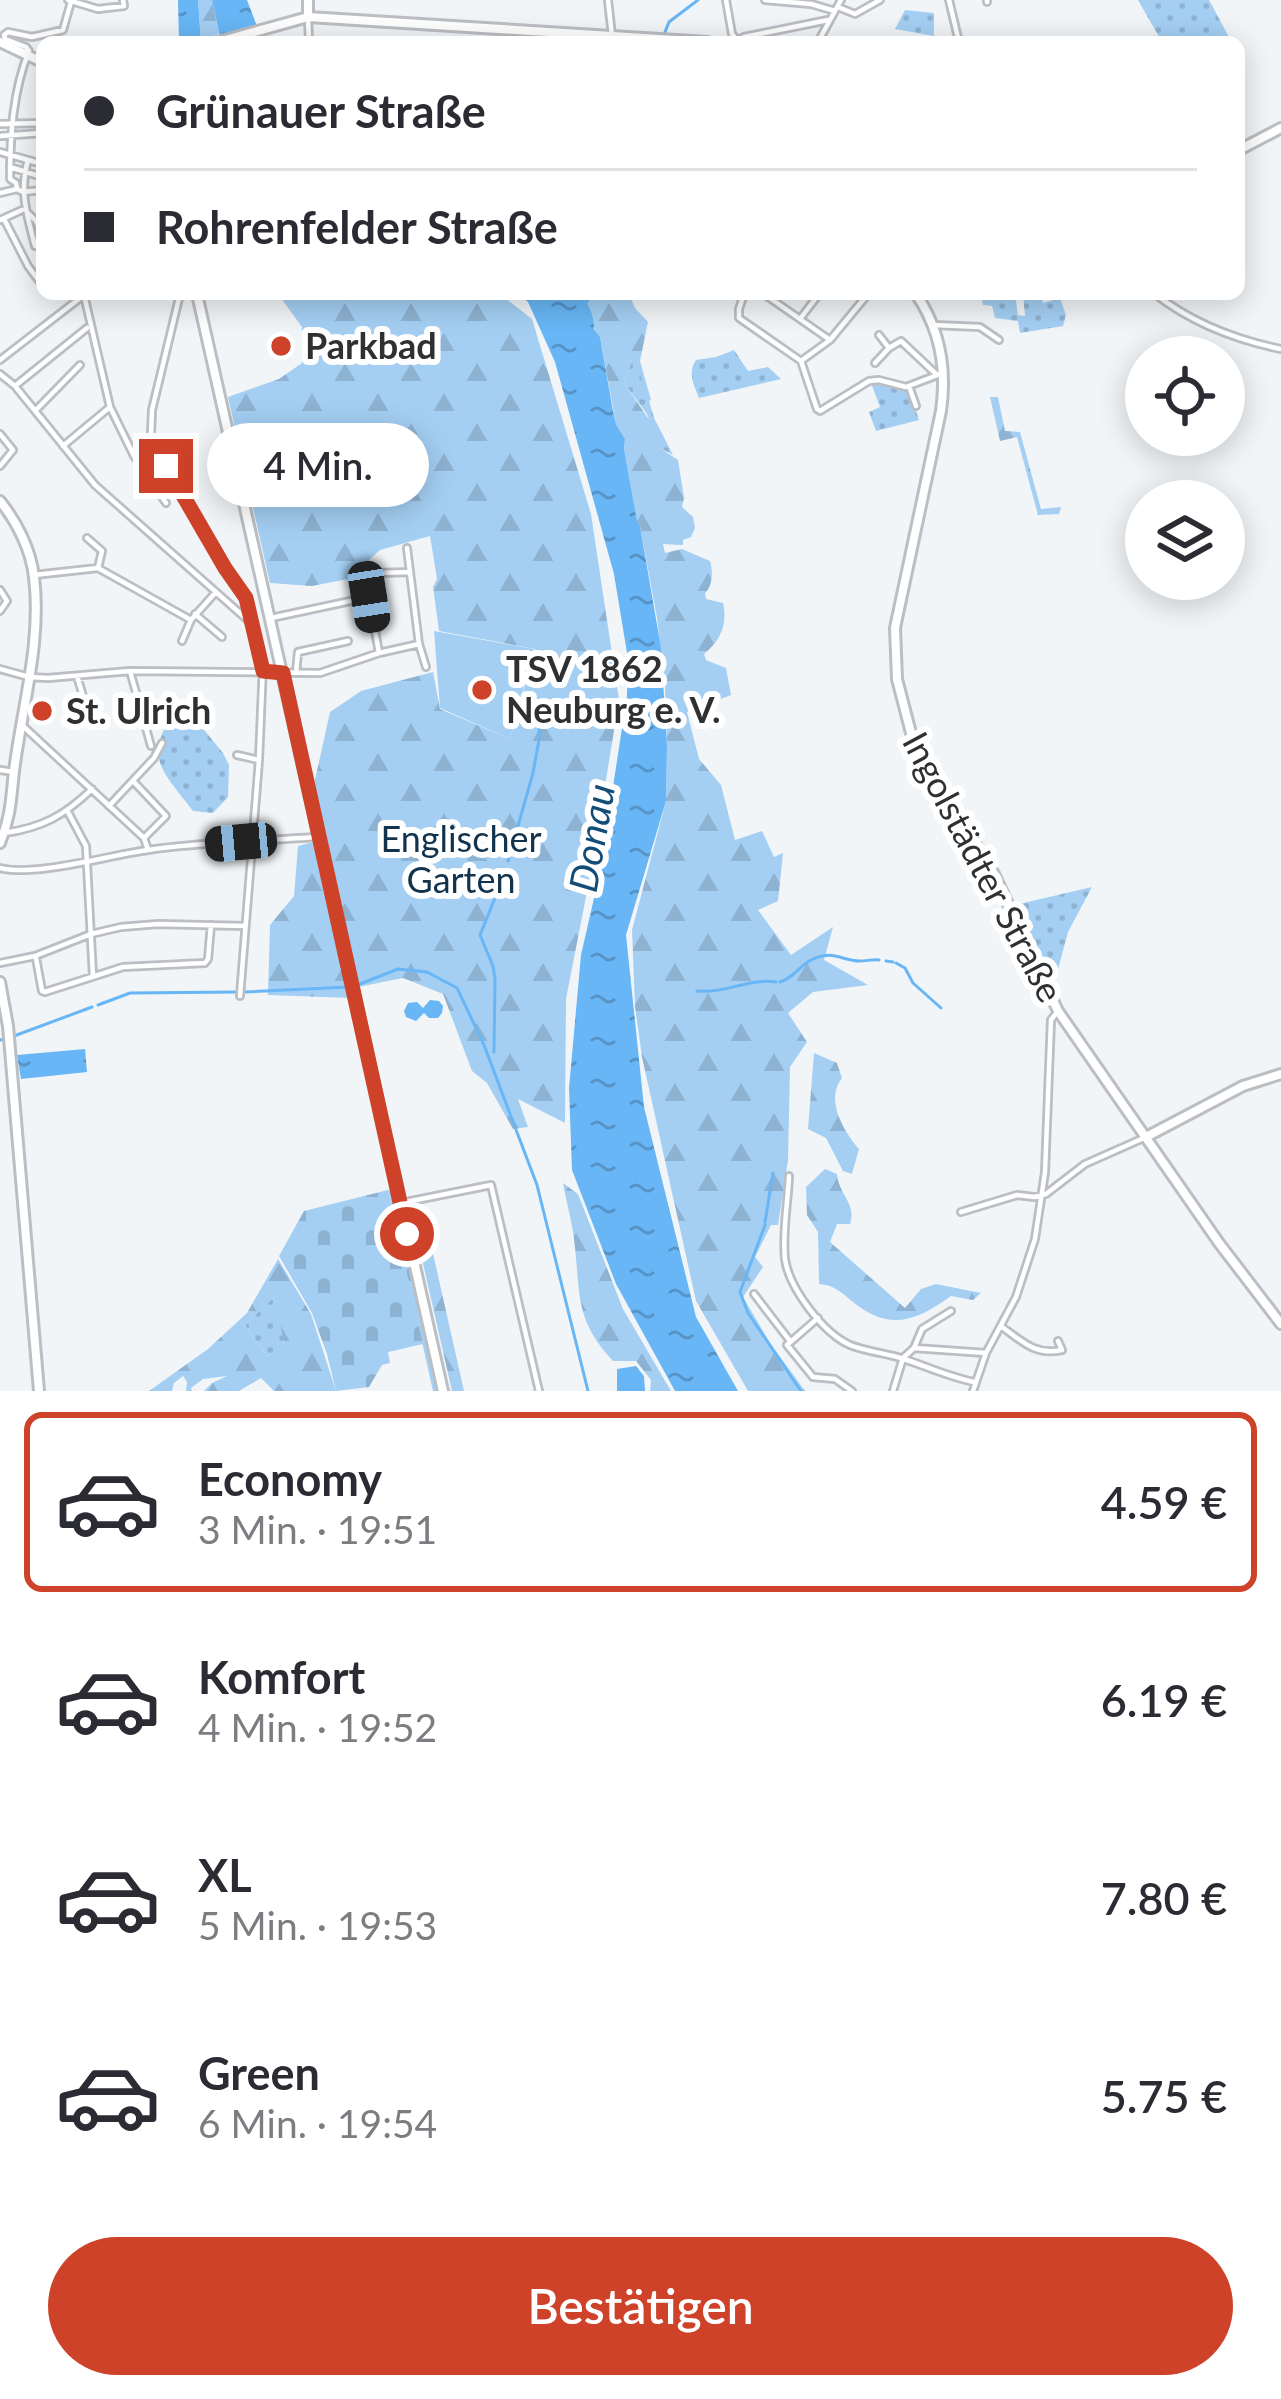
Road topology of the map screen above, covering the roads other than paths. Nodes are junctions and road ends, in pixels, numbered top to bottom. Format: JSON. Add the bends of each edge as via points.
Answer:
{"nodes":[{"id":1,"x":308,"y":0,"type":"edge"},
{"id":2,"x":608,"y":0,"type":"edge"},
{"id":3,"x":726,"y":0,"type":"edge"},
{"id":4,"x":765,"y":0,"type":"edge"},
{"id":5,"x":880,"y":0,"type":"edge"},
{"id":6,"x":949,"y":0,"type":"edge"},
{"id":7,"x":70,"y":1,"type":"edge"},
{"id":8,"x":123,"y":3,"type":"edge"},
{"id":9,"x":838,"y":6,"type":"edge"},
{"id":10,"x":308,"y":17,"type":"junction"},
{"id":11,"x":828,"y":20,"type":"junction"},
{"id":12,"x":36,"y":36,"type":"edge"},
{"id":13,"x":37,"y":36,"type":"edge"},
{"id":14,"x":238,"y":36,"type":"edge"},
{"id":15,"x":309,"y":36,"type":"edge"},
{"id":16,"x":597,"y":36,"type":"edge"},
{"id":17,"x":612,"y":36,"type":"edge"},
{"id":18,"x":733,"y":36,"type":"edge"},
{"id":19,"x":755,"y":36,"type":"edge"},
{"id":20,"x":821,"y":36,"type":"edge"},
{"id":21,"x":958,"y":36,"type":"edge"},
{"id":22,"x":0,"y":42,"type":"edge"},
{"id":23,"x":27,"y":57,"type":"junction"},
{"id":24,"x":36,"y":60,"type":"edge"},
{"id":25,"x":36,"y":123,"type":"edge"},
{"id":26,"x":0,"y":124,"type":"edge"},
{"id":27,"x":13,"y":124,"type":"junction"},
{"id":28,"x":1281,"y":128,"type":"edge"},
{"id":29,"x":36,"y":133,"type":"edge"},
{"id":30,"x":11,"y":135,"type":"junction"},
{"id":31,"x":0,"y":136,"type":"edge"},
{"id":32,"x":1245,"y":147,"type":"edge"},
{"id":33,"x":0,"y":152,"type":"edge"},
{"id":34,"x":10,"y":155,"type":"junction"},
{"id":35,"x":28,"y":160,"type":"junction"},
{"id":36,"x":36,"y":162,"type":"edge"},
{"id":37,"x":10,"y":167,"type":"junction"},
{"id":38,"x":25,"y":171,"type":"junction"},
{"id":39,"x":36,"y":174,"type":"edge"},
{"id":40,"x":20,"y":190,"type":"junction"},
{"id":41,"x":36,"y":190,"type":"edge"},
{"id":42,"x":0,"y":193,"type":"edge"},
{"id":43,"x":23,"y":209,"type":"junction"},
{"id":44,"x":2,"y":219,"type":"edge"},
{"id":45,"x":36,"y":221,"type":"edge"},
{"id":46,"x":36,"y":246,"type":"edge"},
{"id":47,"x":36,"y":277,"type":"edge"},
{"id":48,"x":79,"y":300,"type":"edge"},
{"id":49,"x":85,"y":300,"type":"edge"},
{"id":50,"x":179,"y":300,"type":"edge"},
{"id":51,"x":198,"y":300,"type":"edge"},
{"id":52,"x":742,"y":300,"type":"edge"},
{"id":53,"x":772,"y":300,"type":"edge"},
{"id":54,"x":815,"y":300,"type":"edge"},
{"id":55,"x":863,"y":300,"type":"edge"},
{"id":56,"x":919,"y":300,"type":"edge"},
{"id":57,"x":1166,"y":300,"type":"edge"},
{"id":58,"x":800,"y":320,"type":"junction"},
{"id":59,"x":933,"y":325,"type":"junction"},
{"id":60,"x":87,"y":328,"type":"dead end"},
{"id":61,"x":879,"y":335,"type":"dead end"},
{"id":62,"x":830,"y":340,"type":"junction"},
{"id":63,"x":999,"y":340,"type":"dead end"},
{"id":64,"x":889,"y":348,"type":"junction"},
{"id":65,"x":1281,"y":349,"type":"edge"},
{"id":66,"x":0,"y":360,"type":"edge"},
{"id":67,"x":801,"y":361,"type":"junction"},
{"id":68,"x":875,"y":363,"type":"dead end"},
{"id":69,"x":80,"y":365,"type":"dead end"},
{"id":70,"x":0,"y":374,"type":"edge"},
{"id":71,"x":940,"y":374,"type":"junction"},
{"id":72,"x":15,"y":386,"type":"junction"},
{"id":73,"x":909,"y":386,"type":"junction"},
{"id":74,"x":916,"y":406,"type":"dead end"},
{"id":75,"x":110,"y":407,"type":"junction"},
{"id":76,"x":35,"y":411,"type":"junction"},
{"id":77,"x":0,"y":434,"type":"edge"},
{"id":78,"x":63,"y":446,"type":"junction"},
{"id":79,"x":0,"y":466,"type":"edge"},
{"id":80,"x":0,"y":501,"type":"edge"},
{"id":81,"x":166,"y":503,"type":"dead end"},
{"id":82,"x":87,"y":538,"type":"dead end"},
{"id":83,"x":406,"y":548,"type":"dead end"},
{"id":84,"x":98,"y":568,"type":"junction"},
{"id":85,"x":410,"y":572,"type":"junction"},
{"id":86,"x":34,"y":575,"type":"junction"},
{"id":87,"x":0,"y":590,"type":"edge"},
{"id":88,"x":214,"y":593,"type":"junction"},
{"id":89,"x":369,"y":597,"type":"junction"},
{"id":90,"x":0,"y":611,"type":"edge"},
{"id":91,"x":193,"y":617,"type":"junction"},
{"id":92,"x":271,"y":618,"type":"junction"},
{"id":93,"x":251,"y":623,"type":"junction"},
{"id":94,"x":222,"y":637,"type":"dead end"},
{"id":95,"x":182,"y":641,"type":"dead end"},
{"id":96,"x":348,"y":641,"type":"dead end"},
{"id":97,"x":419,"y":644,"type":"junction"},
{"id":98,"x":379,"y":653,"type":"junction"},
{"id":99,"x":426,"y":667,"type":"dead end"},
{"id":100,"x":0,"y":669,"type":"edge"},
{"id":101,"x":130,"y":670,"type":"junction"},
{"id":102,"x":263,"y":671,"type":"junction"},
{"id":103,"x":283,"y":673,"type":"junction"},
{"id":104,"x":296,"y":673,"type":"junction"},
{"id":105,"x":77,"y":676,"type":"junction"},
{"id":106,"x":29,"y":677,"type":"junction"},
{"id":107,"x":91,"y":723,"type":"dead end"},
{"id":108,"x":23,"y":726,"type":"junction"},
{"id":109,"x":162,"y":743,"type":"dead end"},
{"id":110,"x":151,"y":746,"type":"dead end"},
{"id":111,"x":237,"y":755,"type":"dead end"},
{"id":112,"x":259,"y":760,"type":"junction"},
{"id":113,"x":0,"y":770,"type":"edge"},
{"id":114,"x":14,"y":772,"type":"junction"},
{"id":115,"x":133,"y":782,"type":"junction"},
{"id":116,"x":92,"y":789,"type":"junction"},
{"id":117,"x":109,"y":806,"type":"junction"},
{"id":118,"x":68,"y":812,"type":"junction"},
{"id":119,"x":320,"y":836,"type":"junction"},
{"id":120,"x":2,"y":838,"type":"edge"},
{"id":121,"x":144,"y":838,"type":"junction"},
{"id":122,"x":251,"y":842,"type":"junction"},
{"id":123,"x":148,"y":850,"type":"junction"},
{"id":124,"x":86,"y":862,"type":"junction"},
{"id":125,"x":0,"y":868,"type":"edge"},
{"id":126,"x":211,"y":925,"type":"junction"},
{"id":127,"x":245,"y":926,"type":"junction"},
{"id":128,"x":91,"y":934,"type":"junction"},
{"id":129,"x":35,"y":956,"type":"junction"},
{"id":130,"x":0,"y":963,"type":"edge"},
{"id":131,"x":93,"y":976,"type":"junction"},
{"id":132,"x":0,"y":982,"type":"edge"},
{"id":133,"x":240,"y":996,"type":"dead end"},
{"id":134,"x":2,"y":1004,"type":"edge"},
{"id":135,"x":1058,"y":1010,"type":"junction"},
{"id":136,"x":1281,"y":1075,"type":"edge"},
{"id":137,"x":1146,"y":1137,"type":"junction"},
{"id":138,"x":789,"y":1176,"type":"dead end"},
{"id":139,"x":1042,"y":1194,"type":"junction"},
{"id":140,"x":1034,"y":1197,"type":"junction"},
{"id":141,"x":400,"y":1204,"type":"junction"},
{"id":142,"x":1040,"y":1211,"type":"junction"},
{"id":143,"x":962,"y":1212,"type":"dead end"},
{"id":144,"x":754,"y":1294,"type":"dead end"},
{"id":145,"x":951,"y":1310,"type":"dead end"},
{"id":146,"x":818,"y":1318,"type":"junction"},
{"id":147,"x":1281,"y":1324,"type":"edge"},
{"id":148,"x":1002,"y":1327,"type":"junction"},
{"id":149,"x":790,"y":1341,"type":"junction"},
{"id":150,"x":1058,"y":1341,"type":"dead end"},
{"id":151,"x":914,"y":1348,"type":"junction"},
{"id":152,"x":986,"y":1353,"type":"junction"},
{"id":153,"x":903,"y":1358,"type":"junction"},
{"id":154,"x":975,"y":1382,"type":"junction"},
{"id":155,"x":39,"y":1391,"type":"edge"},
{"id":156,"x":443,"y":1391,"type":"edge"},
{"id":157,"x":539,"y":1391,"type":"edge"},
{"id":158,"x":852,"y":1391,"type":"edge"},
{"id":159,"x":893,"y":1391,"type":"edge"},
{"id":160,"x":974,"y":1391,"type":"edge"}],
"edges":[{"from":1,"to":10,"type":"street"},
{"from":2,"to":17,"type":"street"},
{"from":3,"to":18,"type":"street"},
{"from":4,"to":9,"type":"street"},
{"from":5,"to":9,"type":"street","via":[[855,14]]},
{"from":6,"to":21,"type":"street"},
{"from":7,"to":8,"type":"street","via":[[98,10]]},
{"from":7,"to":13,"type":"street","via":[[63,31]]},
{"from":9,"to":11,"type":"street"},
{"from":10,"to":14,"type":"street"},
{"from":10,"to":15,"type":"street"},
{"from":10,"to":16,"type":"street"},
{"from":11,"to":19,"type":"street"},
{"from":11,"to":20,"type":"street"},
{"from":12,"to":23,"type":"street","via":[[6,32],[5,39],[28,48]]},
{"from":22,"to":23,"type":"street"},
{"from":23,"to":24,"type":"street"},
{"from":23,"to":27,"type":"street"},
{"from":25,"to":27,"type":"street"},
{"from":26,"to":27,"type":"street"},
{"from":27,"to":30,"type":"street"},
{"from":28,"to":32,"type":"street"},
{"from":29,"to":30,"type":"street"},
{"from":30,"to":31,"type":"street"},
{"from":30,"to":34,"type":"street"},
{"from":33,"to":34,"type":"street"},
{"from":34,"to":35,"type":"street"},
{"from":34,"to":37,"type":"street"},
{"from":35,"to":36,"type":"street"},
{"from":35,"to":38,"type":"street"},
{"from":37,"to":38,"type":"street"},
{"from":37,"to":40,"type":"street"},
{"from":38,"to":39,"type":"street"},
{"from":38,"to":40,"type":"street"},
{"from":40,"to":41,"type":"street"},
{"from":40,"to":42,"type":"street"},
{"from":40,"to":43,"type":"street"},
{"from":43,"to":44,"type":"street"},
{"from":43,"to":45,"type":"street"},
{"from":43,"to":46,"type":"street"},
{"from":44,"to":47,"type":"street"},
{"from":48,"to":66,"type":"street"},
{"from":49,"to":75,"type":"street"},
{"from":50,"to":93,"type":"street","via":[[151,434],[246,598]]},
{"from":51,"to":92,"type":"street"},
{"from":52,"to":67,"type":"street","via":[[739,318]]},
{"from":53,"to":58,"type":"street"},
{"from":54,"to":58,"type":"street"},
{"from":55,"to":62,"type":"street"},
{"from":56,"to":59,"type":"street","name":"Ingolstädter Straße"},
{"from":57,"to":65,"type":"street","via":[[1213,327]]},
{"from":58,"to":62,"type":"street"},
{"from":59,"to":63,"type":"street","via":[[980,327]]},
{"from":59,"to":71,"type":"street","name":"Ingolstädter Straße"},
{"from":60,"to":72,"type":"street"},
{"from":61,"to":64,"type":"street"},
{"from":62,"to":67,"type":"street"},
{"from":64,"to":68,"type":"street"},
{"from":64,"to":71,"type":"street","via":[[904,342]]},
{"from":67,"to":73,"type":"street","via":[[820,411],[869,382]]},
{"from":69,"to":76,"type":"street"},
{"from":70,"to":72,"type":"street"},
{"from":71,"to":73,"type":"street"},
{"from":71,"to":135,"type":"street","name":"Ingolstädter Straße","via":[[940,417],[898,604],[897,679],[922,758],[997,878]]},
{"from":72,"to":76,"type":"street"},
{"from":73,"to":74,"type":"street"},
{"from":75,"to":78,"type":"street"},
{"from":75,"to":81,"type":"street"},
{"from":76,"to":78,"type":"street"},
{"from":77,"to":79,"type":"street","via":[[13,450]]},
{"from":78,"to":88,"type":"street"},
{"from":80,"to":86,"type":"street"},
{"from":82,"to":84,"type":"street","via":[[102,551]]},
{"from":83,"to":85,"type":"street"},
{"from":84,"to":86,"type":"street"},
{"from":84,"to":91,"type":"street"},
{"from":85,"to":89,"type":"street","via":[[380,573]]},
{"from":85,"to":97,"type":"street"},
{"from":86,"to":106,"type":"street"},
{"from":87,"to":90,"type":"street","via":[[7,602]]},
{"from":88,"to":91,"type":"street"},
{"from":88,"to":93,"type":"street"},
{"from":89,"to":92,"type":"street"},
{"from":89,"to":98,"type":"street"},
{"from":91,"to":94,"type":"street"},
{"from":91,"to":95,"type":"street"},
{"from":92,"to":103,"type":"street"},
{"from":93,"to":102,"type":"street"},
{"from":96,"to":104,"type":"street","via":[[298,652]]},
{"from":97,"to":98,"type":"street"},
{"from":97,"to":99,"type":"street"},
{"from":98,"to":104,"type":"street","via":[[331,671]]},
{"from":100,"to":106,"type":"street"},
{"from":101,"to":102,"type":"street"},
{"from":101,"to":105,"type":"street"},
{"from":101,"to":110,"type":"street"},
{"from":102,"to":103,"type":"street"},
{"from":102,"to":112,"type":"street"},
{"from":103,"to":104,"type":"street"},
{"from":103,"to":119,"type":"street"},
{"from":105,"to":106,"type":"street"},
{"from":105,"to":107,"type":"street"},
{"from":106,"to":108,"type":"street"},
{"from":108,"to":114,"type":"street"},
{"from":108,"to":116,"type":"street"},
{"from":109,"to":115,"type":"street"},
{"from":111,"to":112,"type":"street"},
{"from":112,"to":122,"type":"street"},
{"from":113,"to":114,"type":"street"},
{"from":114,"to":120,"type":"street"},
{"from":115,"to":117,"type":"street"},
{"from":115,"to":121,"type":"street","via":[[166,816]]},
{"from":116,"to":117,"type":"street"},
{"from":116,"to":118,"type":"street"},
{"from":117,"to":121,"type":"street"},
{"from":118,"to":120,"type":"street"},
{"from":118,"to":124,"type":"street"},
{"from":119,"to":122,"type":"street"},
{"from":119,"to":141,"type":"street"},
{"from":121,"to":123,"type":"street"},
{"from":122,"to":123,"type":"street"},
{"from":122,"to":127,"type":"street"},
{"from":123,"to":124,"type":"street"},
{"from":124,"to":125,"type":"street"},
{"from":124,"to":128,"type":"street"},
{"from":126,"to":127,"type":"street"},
{"from":126,"to":128,"type":"street"},
{"from":126,"to":131,"type":"street","via":[[205,963]]},
{"from":127,"to":133,"type":"street"},
{"from":128,"to":129,"type":"street"},
{"from":128,"to":131,"type":"street"},
{"from":129,"to":130,"type":"street"},
{"from":129,"to":131,"type":"street","via":[[42,991]]},
{"from":132,"to":134,"type":"street"},
{"from":134,"to":155,"type":"street"},
{"from":135,"to":137,"type":"street","name":"Ingolstädter Straße"},
{"from":135,"to":139,"type":"street","via":[[1051,1020]]},
{"from":136,"to":137,"type":"street"},
{"from":137,"to":139,"type":"street"},
{"from":137,"to":147,"type":"street","name":"Ingolstädter Straße"},
{"from":138,"to":146,"type":"street","via":[[785,1257],[791,1281]]},
{"from":139,"to":140,"type":"street"},
{"from":139,"to":142,"type":"street"},
{"from":140,"to":142,"type":"street"},
{"from":140,"to":143,"type":"street"},
{"from":141,"to":156,"type":"street"},
{"from":141,"to":157,"type":"street","via":[[491,1185]]},
{"from":142,"to":148,"type":"street"},
{"from":144,"to":149,"type":"street"},
{"from":145,"to":151,"type":"street","via":[[922,1329]]},
{"from":146,"to":149,"type":"street"},
{"from":146,"to":153,"type":"street","via":[[844,1342]]},
{"from":148,"to":150,"type":"street","via":[[1029,1348],[1061,1350]]},
{"from":148,"to":152,"type":"street"},
{"from":149,"to":158,"type":"street","via":[[809,1374]]},
{"from":151,"to":152,"type":"street"},
{"from":151,"to":153,"type":"street"},
{"from":152,"to":154,"type":"street"},
{"from":153,"to":154,"type":"street"},
{"from":153,"to":159,"type":"street"},
{"from":154,"to":160,"type":"street"}]}
